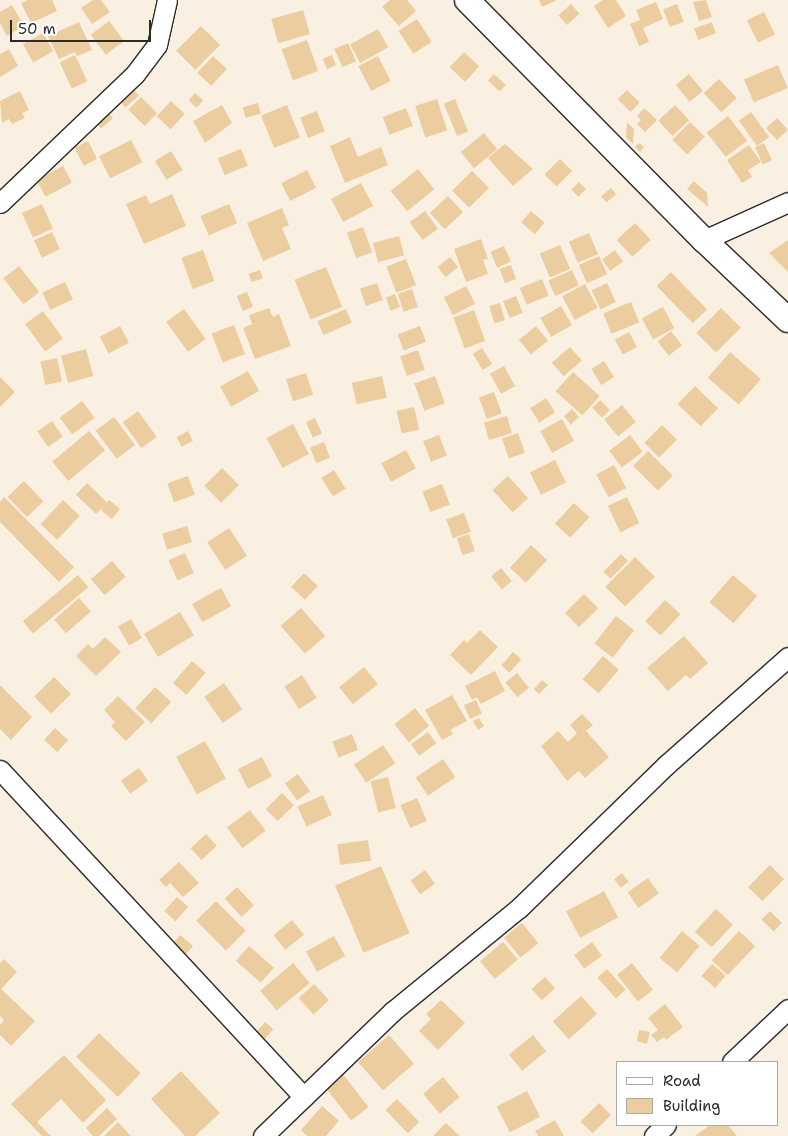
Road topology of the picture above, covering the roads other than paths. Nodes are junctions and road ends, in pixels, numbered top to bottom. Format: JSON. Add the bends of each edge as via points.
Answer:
{"nodes":[{"id":1,"x":167,"y":0,"type":"edge"},
{"id":2,"x":467,"y":0,"type":"edge"},
{"id":3,"x":788,"y":202,"type":"edge"},
{"id":4,"x":0,"y":203,"type":"edge"},
{"id":5,"x":704,"y":240,"type":"junction"},
{"id":6,"x":788,"y":320,"type":"edge"},
{"id":7,"x":788,"y":657,"type":"edge"},
{"id":8,"x":0,"y":770,"type":"edge"},
{"id":9,"x":788,"y":1009,"type":"edge"},
{"id":10,"x":733,"y":1061,"type":"edge"},
{"id":11,"x":304,"y":1098,"type":"junction"},
{"id":12,"x":665,"y":1126,"type":"edge"},
{"id":13,"x":263,"y":1136,"type":"edge"},
{"id":14,"x":654,"y":1136,"type":"edge"}],
"edges":[{"from":1,"to":4,"type":"street","via":[[157,45],[135,74]]},
{"from":2,"to":5,"type":"main road"},
{"from":3,"to":5,"type":"street"},
{"from":5,"to":6,"type":"main road"},
{"from":7,"to":11,"type":"street","via":[[666,765],[519,908],[393,1011]]},
{"from":8,"to":11,"type":"street"},
{"from":9,"to":10,"type":"street"},
{"from":11,"to":13,"type":"street"},
{"from":12,"to":14,"type":"street"}]}
